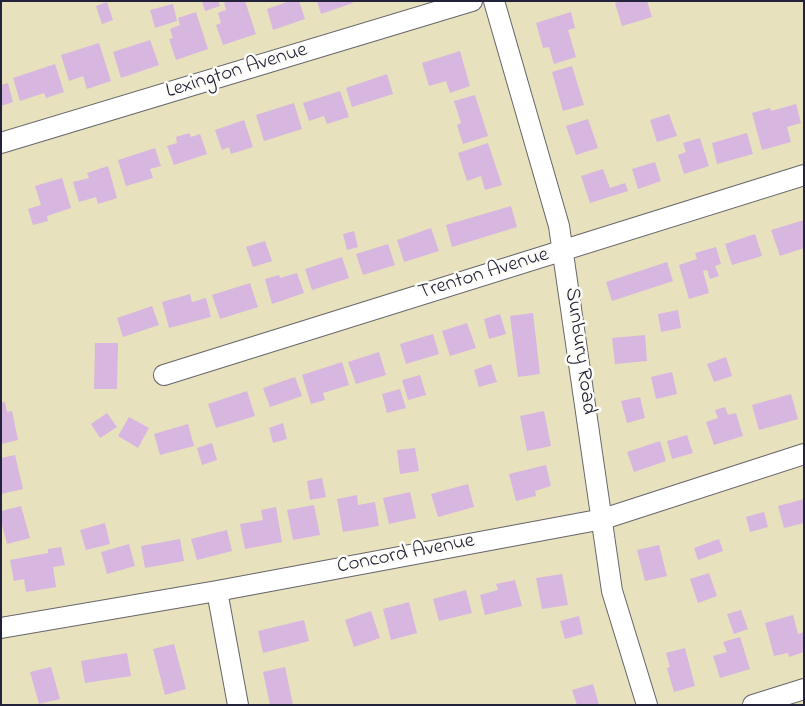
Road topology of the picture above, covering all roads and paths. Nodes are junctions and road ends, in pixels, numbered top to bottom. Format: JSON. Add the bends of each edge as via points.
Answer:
{"nodes":[{"id":1,"x":472,"y":1,"type":"edge"},
{"id":2,"x":494,"y":1,"type":"edge"},
{"id":3,"x":1,"y":142,"type":"edge"},
{"id":4,"x":804,"y":175,"type":"edge"},
{"id":5,"x":564,"y":250,"type":"junction"},
{"id":6,"x":164,"y":375,"type":"dead end"},
{"id":7,"x":804,"y":454,"type":"edge"},
{"id":8,"x":603,"y":519,"type":"junction"},
{"id":9,"x":217,"y":591,"type":"junction"},
{"id":10,"x":1,"y":628,"type":"edge"},
{"id":11,"x":804,"y":689,"type":"edge"},
{"id":12,"x":238,"y":705,"type":"edge"},
{"id":13,"x":647,"y":705,"type":"edge"},
{"id":14,"x":753,"y":705,"type":"edge"}],
"edges":[{"from":1,"to":3,"type":"street","name":"Lexington Avenue"},
{"from":2,"to":5,"type":"street","name":"Sunbury Road"},
{"from":4,"to":5,"type":"street","name":"Trenton Avenue"},
{"from":5,"to":6,"type":"street","name":"Trenton Avenue"},
{"from":5,"to":8,"type":"street","name":"Sunbury Road"},
{"from":7,"to":8,"type":"street","name":"Concord Avenue"},
{"from":8,"to":9,"type":"street","name":"Concord Avenue"},
{"from":8,"to":13,"type":"street","name":"Sunbury Road","via":[[612,591]]},
{"from":9,"to":10,"type":"street","name":"Concord Avenue"},
{"from":9,"to":12,"type":"street"},
{"from":11,"to":14,"type":"street"}]}
